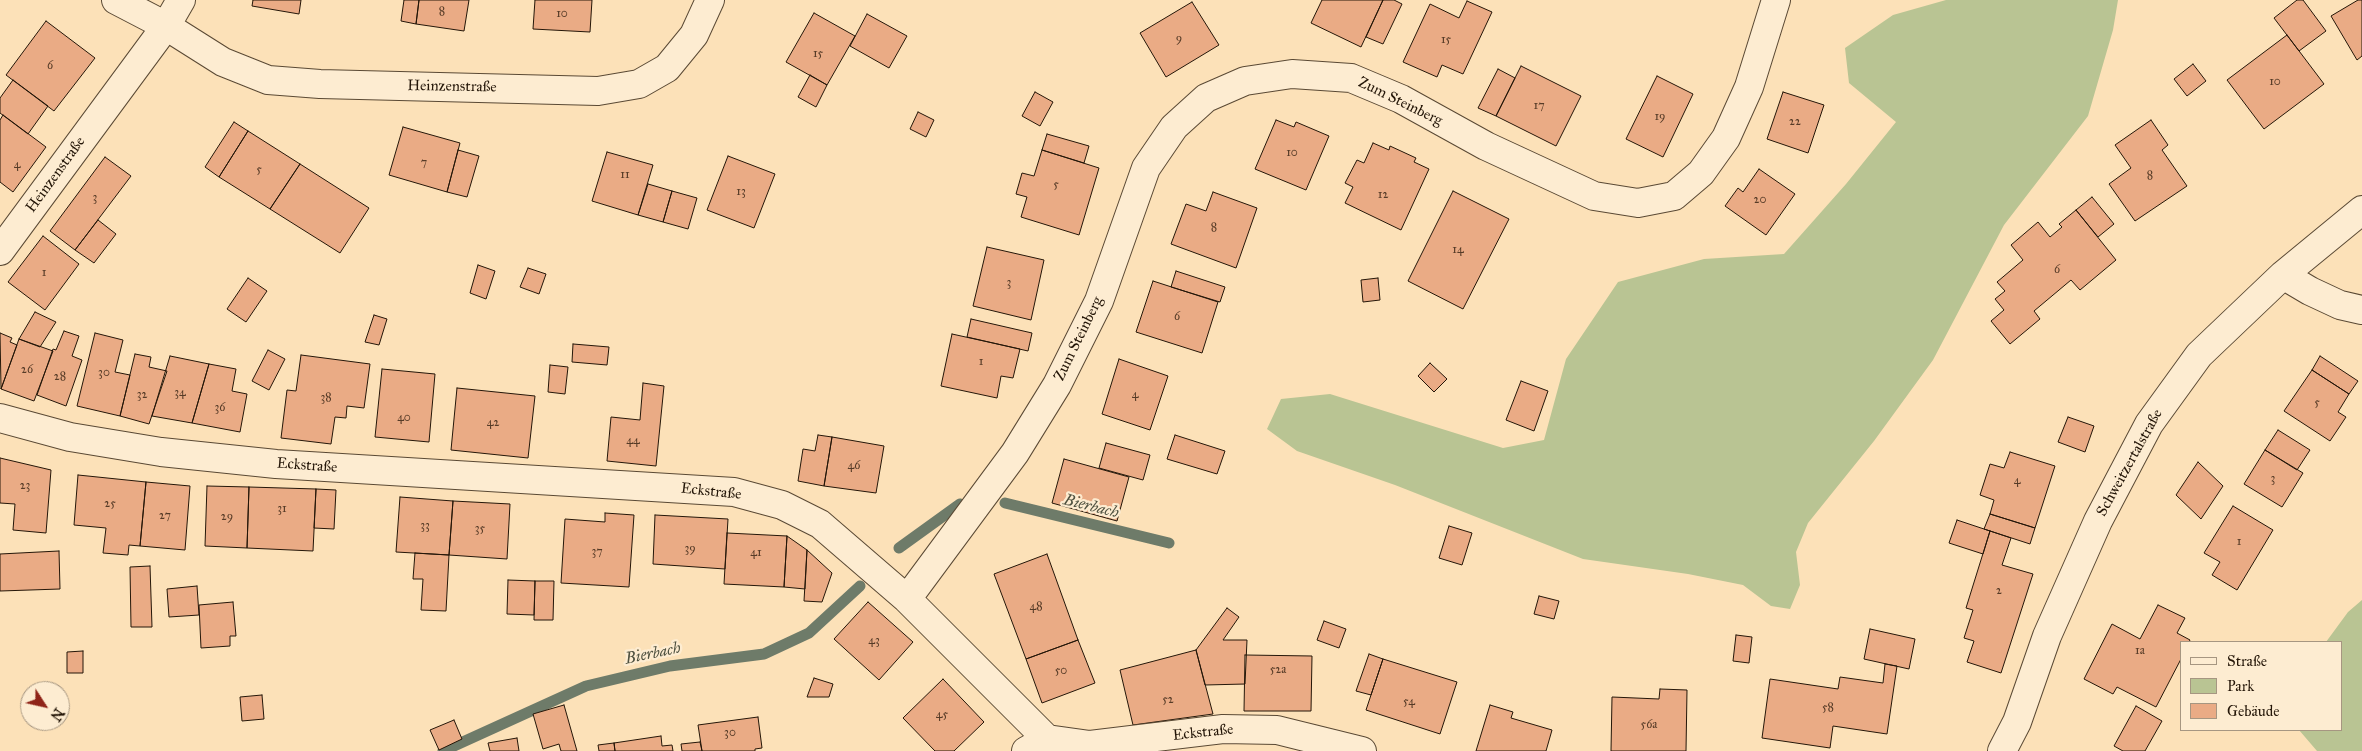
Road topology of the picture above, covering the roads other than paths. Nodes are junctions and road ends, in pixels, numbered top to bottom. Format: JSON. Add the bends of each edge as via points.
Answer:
{"nodes":[{"id":1,"x":116,"y":0,"type":"edge"},
{"id":2,"x":181,"y":0,"type":"edge"},
{"id":3,"x":710,"y":0,"type":"edge"},
{"id":4,"x":1776,"y":0,"type":"edge"},
{"id":5,"x":166,"y":26,"type":"junction"},
{"id":6,"x":2362,"y":210,"type":"edge"},
{"id":7,"x":0,"y":251,"type":"edge"},
{"id":8,"x":2283,"y":275,"type":"junction"},
{"id":9,"x":2362,"y":310,"type":"edge"},
{"id":10,"x":0,"y":418,"type":"edge"},
{"id":11,"x":907,"y":599,"type":"junction"},
{"id":12,"x":1037,"y":745,"type":"edge"},
{"id":13,"x":1362,"y":751,"type":"edge"},
{"id":14,"x":2002,"y":751,"type":"edge"}],
"edges":[{"from":1,"to":5,"type":"street","name":"Heinzenstraße"},
{"from":2,"to":5,"type":"street"},
{"from":3,"to":5,"type":"street","name":"Heinzenstraße","via":[[694,35],[667,68],[639,84],[598,91],[268,80],[222,62]]},
{"from":4,"to":11,"type":"street","name":"Zum Steinberg","via":[[1749,87],[1726,138],[1702,173],[1674,196],[1638,203],[1594,196],[1486,146],[1401,98],[1351,78],[1292,74],[1245,81],[1206,98],[1174,127],[1146,168],[1099,301],[1057,386],[1015,453]]},
{"from":5,"to":7,"type":"street","name":"Heinzenstraße"},
{"from":6,"to":8,"type":"street","name":"Schweitzertalstraße"},
{"from":8,"to":9,"type":"street","via":[[2340,305]]},
{"from":8,"to":14,"type":"street","name":"Schweitzertalstraße","via":[[2199,355],[2149,424],[2098,521],[2047,636],[2018,722]]},
{"from":10,"to":11,"type":"street","name":"Eckstraße","via":[[70,437],[161,452],[256,462],[734,492],[782,505],[820,524]]},
{"from":11,"to":12,"type":"street","name":"Eckstraße"},
{"from":12,"to":13,"type":"street","name":"Eckstraße","via":[[1090,745],[1223,729],[1277,730]]}]}
